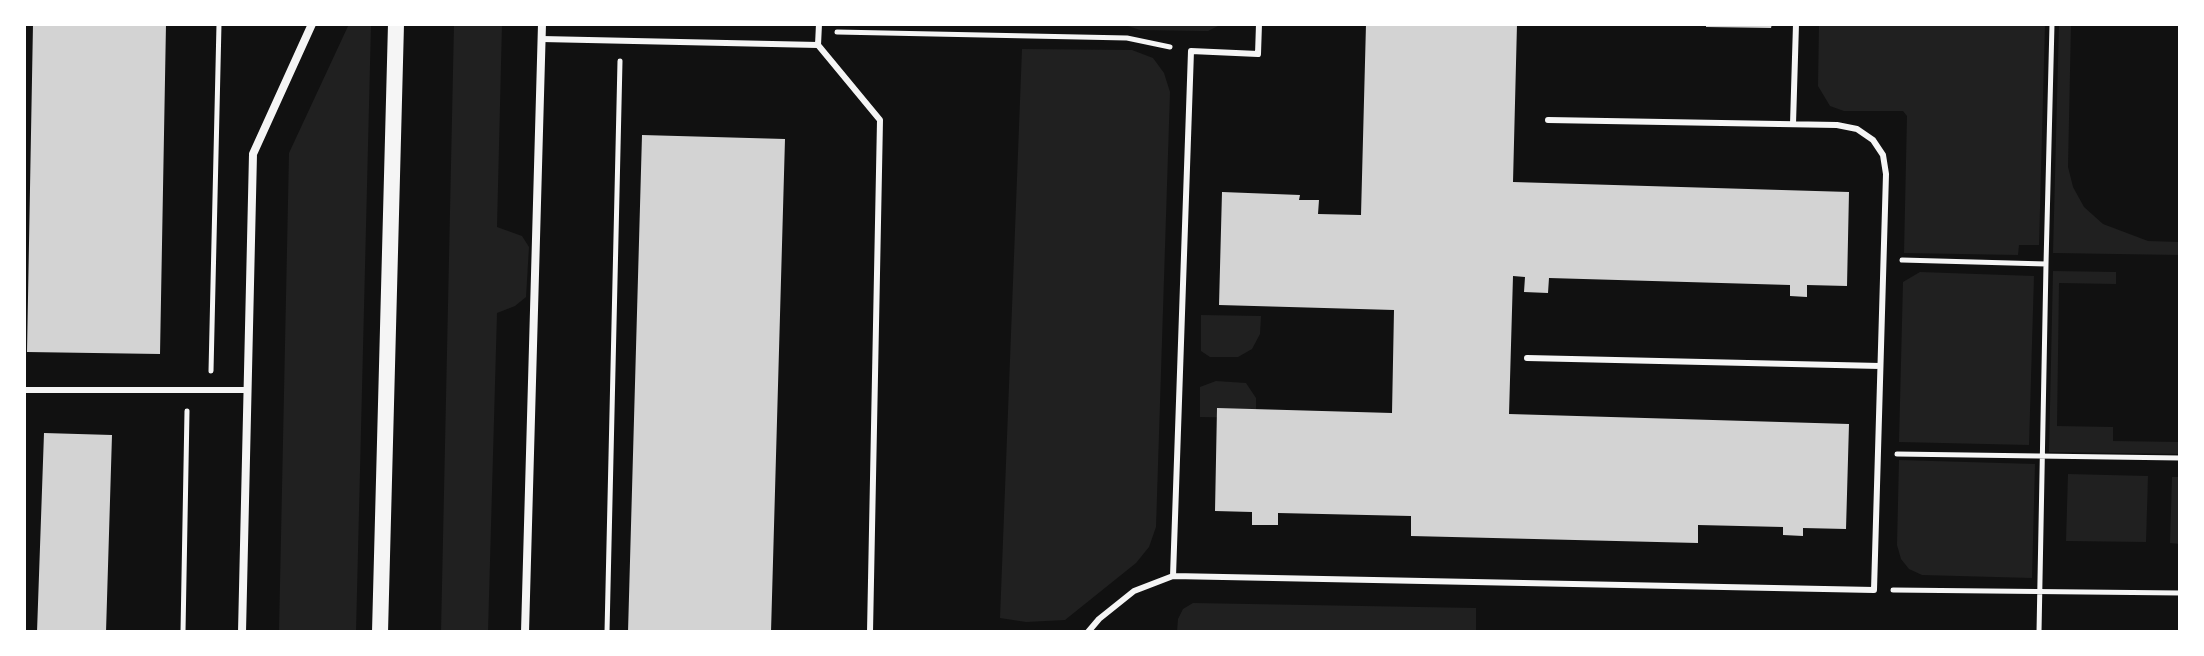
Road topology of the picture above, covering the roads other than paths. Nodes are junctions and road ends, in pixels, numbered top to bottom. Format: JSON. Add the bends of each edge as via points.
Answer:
{"nodes":[{"id":1,"x":312,"y":24,"type":"edge"},
{"id":2,"x":396,"y":24,"type":"edge"},
{"id":3,"x":542,"y":24,"type":"edge"},
{"id":4,"x":1259,"y":24,"type":"edge"},
{"id":5,"x":1796,"y":24,"type":"edge"},
{"id":6,"x":819,"y":28,"type":"edge"},
{"id":7,"x":542,"y":39,"type":"junction"},
{"id":8,"x":818,"y":45,"type":"junction"},
{"id":9,"x":1548,"y":120,"type":"dead end"},
{"id":10,"x":1793,"y":124,"type":"junction"},
{"id":11,"x":1527,"y":358,"type":"dead end"},
{"id":12,"x":1880,"y":366,"type":"junction"},
{"id":13,"x":24,"y":390,"type":"edge"},
{"id":14,"x":248,"y":390,"type":"junction"},
{"id":15,"x":1173,"y":576,"type":"junction"},
{"id":16,"x":242,"y":632,"type":"edge"},
{"id":17,"x":380,"y":632,"type":"edge"},
{"id":18,"x":525,"y":632,"type":"edge"},
{"id":19,"x":870,"y":632,"type":"edge"},
{"id":20,"x":1088,"y":632,"type":"edge"}],
"edges":[{"from":1,"to":14,"type":"street","via":[[253,154]]},
{"from":2,"to":17,"type":"main road"},
{"from":3,"to":7,"type":"street"},
{"from":4,"to":15,"type":"lane","via":[[1258,54],[1191,51]]},
{"from":5,"to":10,"type":"lane"},
{"from":6,"to":8,"type":"lane"},
{"from":7,"to":8,"type":"lane"},
{"from":7,"to":18,"type":"street"},
{"from":8,"to":19,"type":"lane","via":[[880,120]]},
{"from":9,"to":10,"type":"lane"},
{"from":10,"to":12,"type":"lane","via":[[1857,129],[1883,155]]},
{"from":11,"to":12,"type":"lane"},
{"from":12,"to":15,"type":"lane","via":[[1874,590]]},
{"from":13,"to":14,"type":"lane"},
{"from":14,"to":16,"type":"street"},
{"from":15,"to":20,"type":"lane","via":[[1134,591]]}]}
